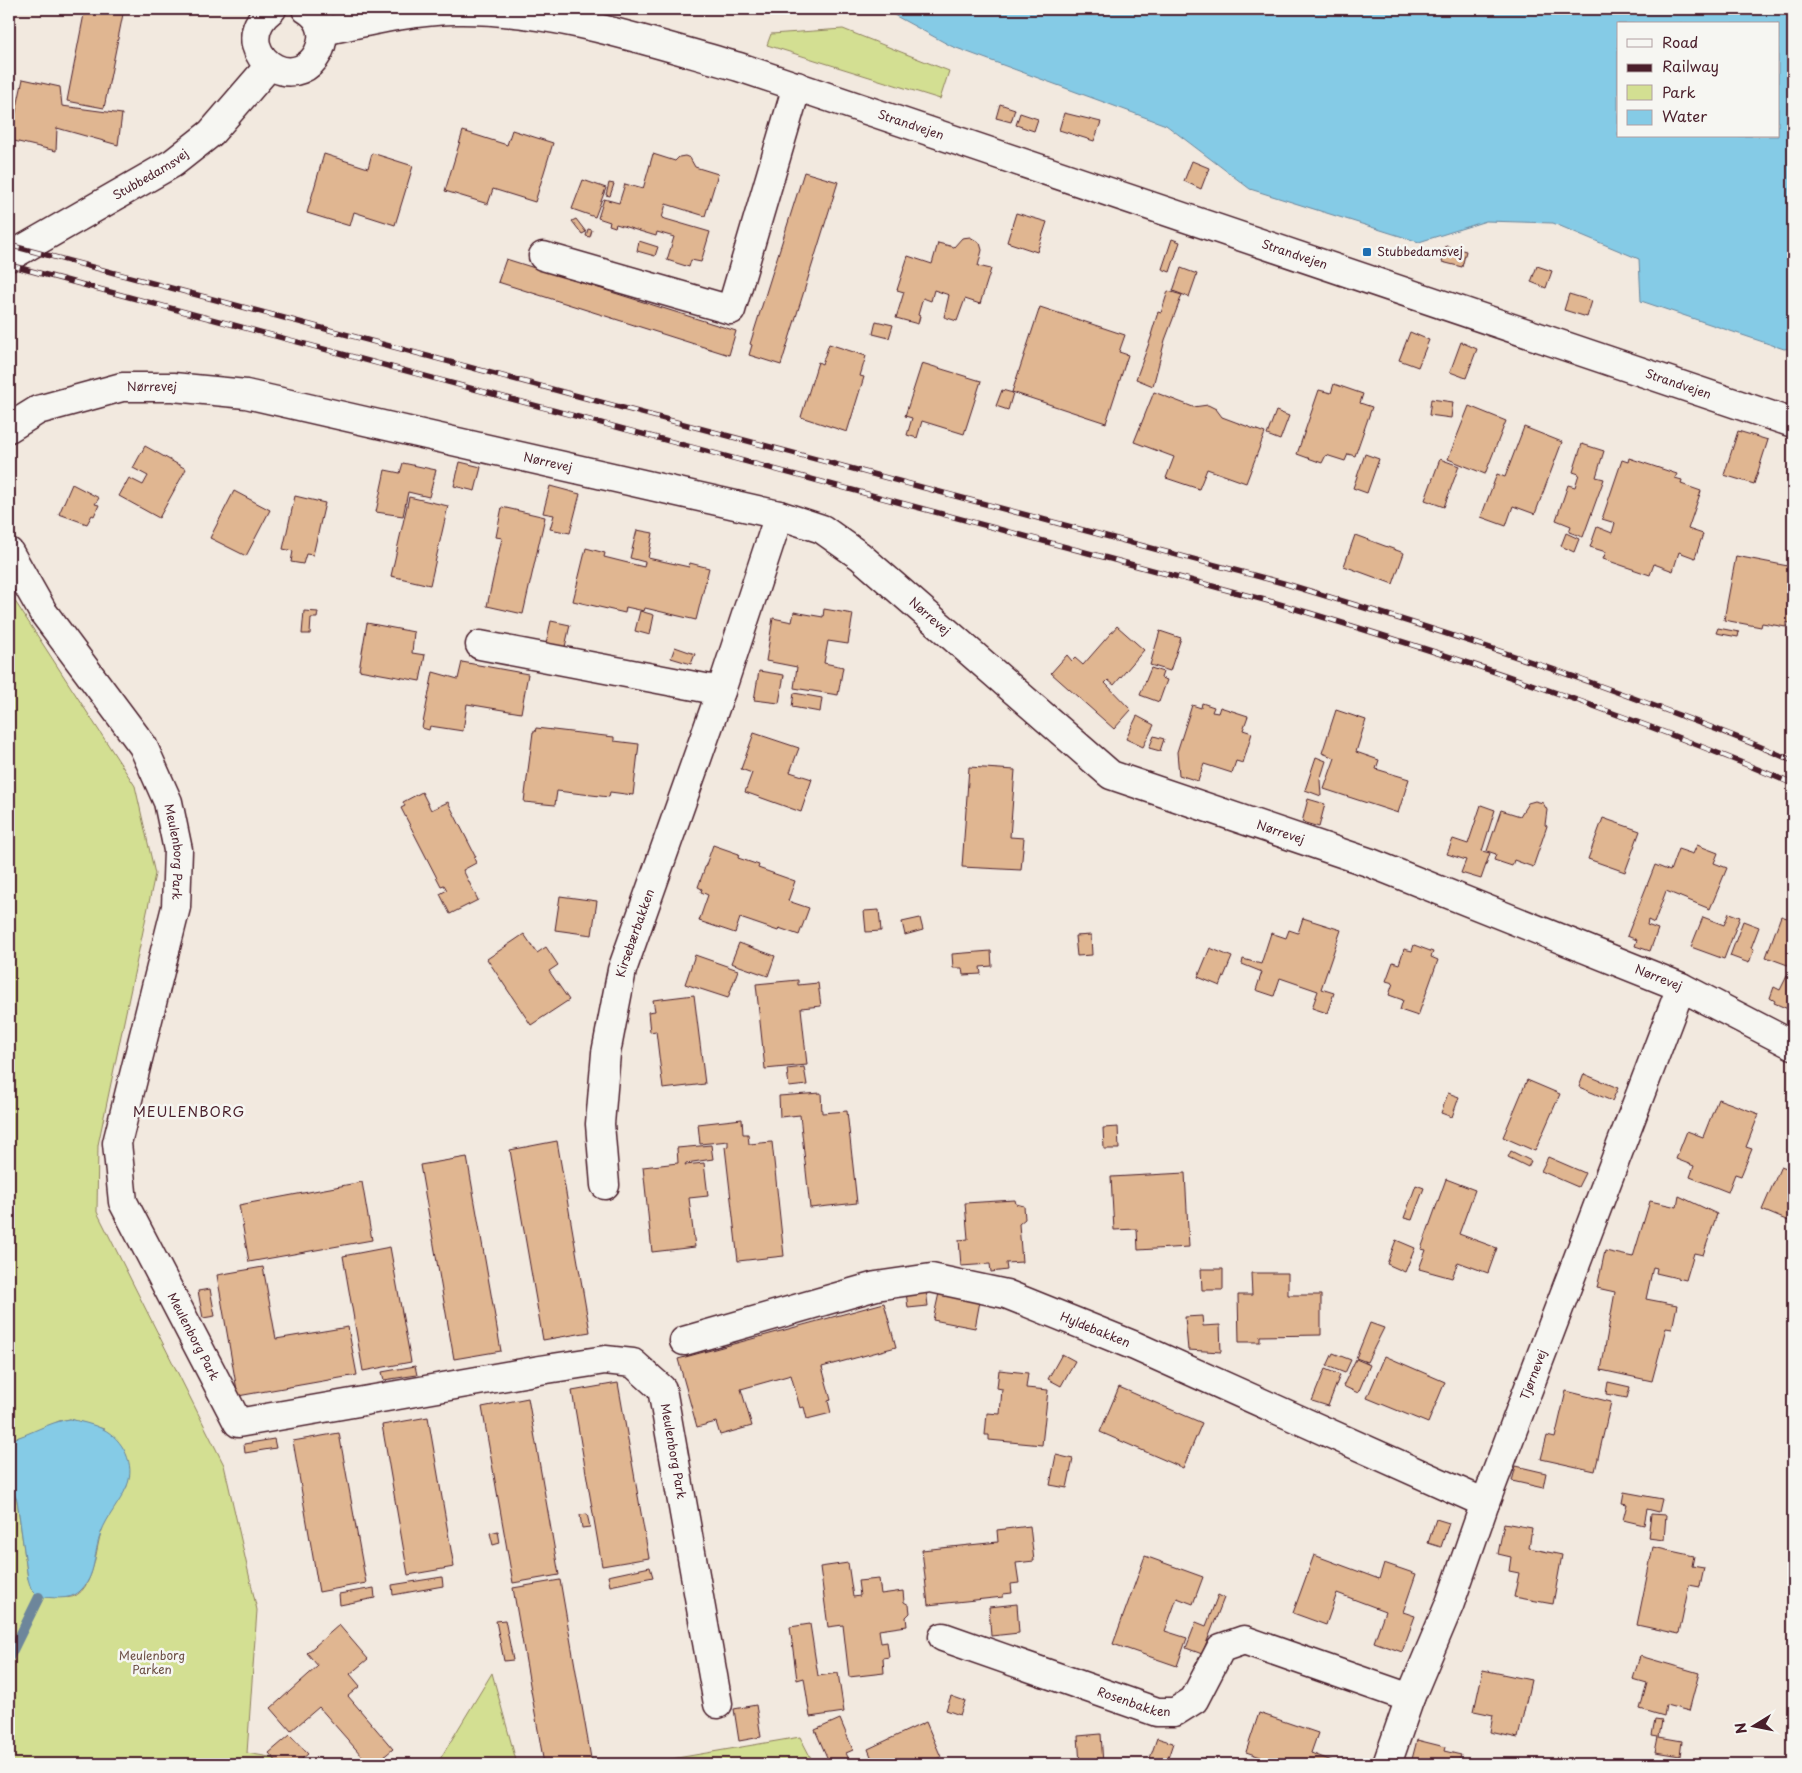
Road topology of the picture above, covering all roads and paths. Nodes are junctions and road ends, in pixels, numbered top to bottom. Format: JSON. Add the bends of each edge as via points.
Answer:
{"nodes":[{"id":1,"x":306,"y":9,"type":"edge"},
{"id":2,"x":267,"y":10,"type":"edge"},
{"id":3,"x":323,"y":31,"type":"junction"},
{"id":4,"x":270,"y":66,"type":"junction"},
{"id":5,"x":797,"y":86,"type":"junction"},
{"id":6,"x":542,"y":256,"type":"dead end"},
{"id":7,"x":9,"y":258,"type":"edge"},
{"id":8,"x":1793,"y":423,"type":"edge"},
{"id":9,"x":9,"y":428,"type":"edge"},
{"id":10,"x":778,"y":515,"type":"junction"},
{"id":11,"x":9,"y":552,"type":"edge"},
{"id":12,"x":480,"y":645,"type":"dead end"},
{"id":13,"x":720,"y":691,"type":"junction"},
{"id":14,"x":1681,"y":986,"type":"junction"},
{"id":15,"x":1793,"y":1045,"type":"edge"},
{"id":16,"x":605,"y":1185,"type":"dead end"},
{"id":17,"x":684,"y":1341,"type":"dead end"},
{"id":18,"x":1485,"y":1503,"type":"junction"},
{"id":19,"x":942,"y":1637,"type":"dead end"},
{"id":20,"x":1410,"y":1698,"type":"junction"},
{"id":21,"x":718,"y":1704,"type":"dead end"},
{"id":22,"x":1387,"y":1764,"type":"edge"}],
"edges":[{"from":1,"to":3,"type":"street","via":[[315,15]]},
{"from":2,"to":4,"type":"street","via":[[258,24],[255,37],[260,56]]},
{"from":3,"to":4,"type":"street","via":[[319,54],[303,69],[280,71]]},
{"from":3,"to":5,"type":"street","name":"Strandvejen","via":[[405,14],[453,10],[505,12],[563,20],[623,34]]},
{"from":4,"to":7,"type":"street","name":"Stubbedamsvej","via":[[211,133],[173,163]]},
{"from":5,"to":6,"type":"street","via":[[731,310]]},
{"from":5,"to":8,"type":"street","name":"Strandvejen"},
{"from":9,"to":10,"type":"street","name":"Nørrevej","via":[[38,410],[122,387],[173,387],[246,394]]},
{"from":10,"to":13,"type":"street","name":"Kirsebærbakken"},
{"from":10,"to":14,"type":"street","name":"Nørrevej","via":[[822,529],[860,556],[1111,775],[1371,863]]},
{"from":11,"to":21,"type":"street","name":"Meulenborg Park","via":[[42,612],[143,746],[168,802],[178,850],[176,908],[117,1143],[123,1202],[238,1423],[605,1360],[633,1363],[662,1390]]},
{"from":12,"to":13,"type":"street"},
{"from":13,"to":16,"type":"street","name":"Kirsebærbakken","via":[[622,970],[606,1053],[600,1124]]},
{"from":14,"to":15,"type":"street","name":"Nørrevej"},
{"from":14,"to":18,"type":"street","name":"Tjørnevej"},
{"from":17,"to":18,"type":"street","name":"Hyldebakken","via":[[876,1286],[931,1278],[1006,1294],[1135,1346]]},
{"from":18,"to":20,"type":"street","name":"Tjørnevej","via":[[1450,1603]]},
{"from":19,"to":20,"type":"street","name":"Rosenbakken","via":[[1157,1712],[1175,1712],[1194,1700],[1221,1648],[1244,1640]]},
{"from":20,"to":22,"type":"street","name":"Tjørnevej"}]}
